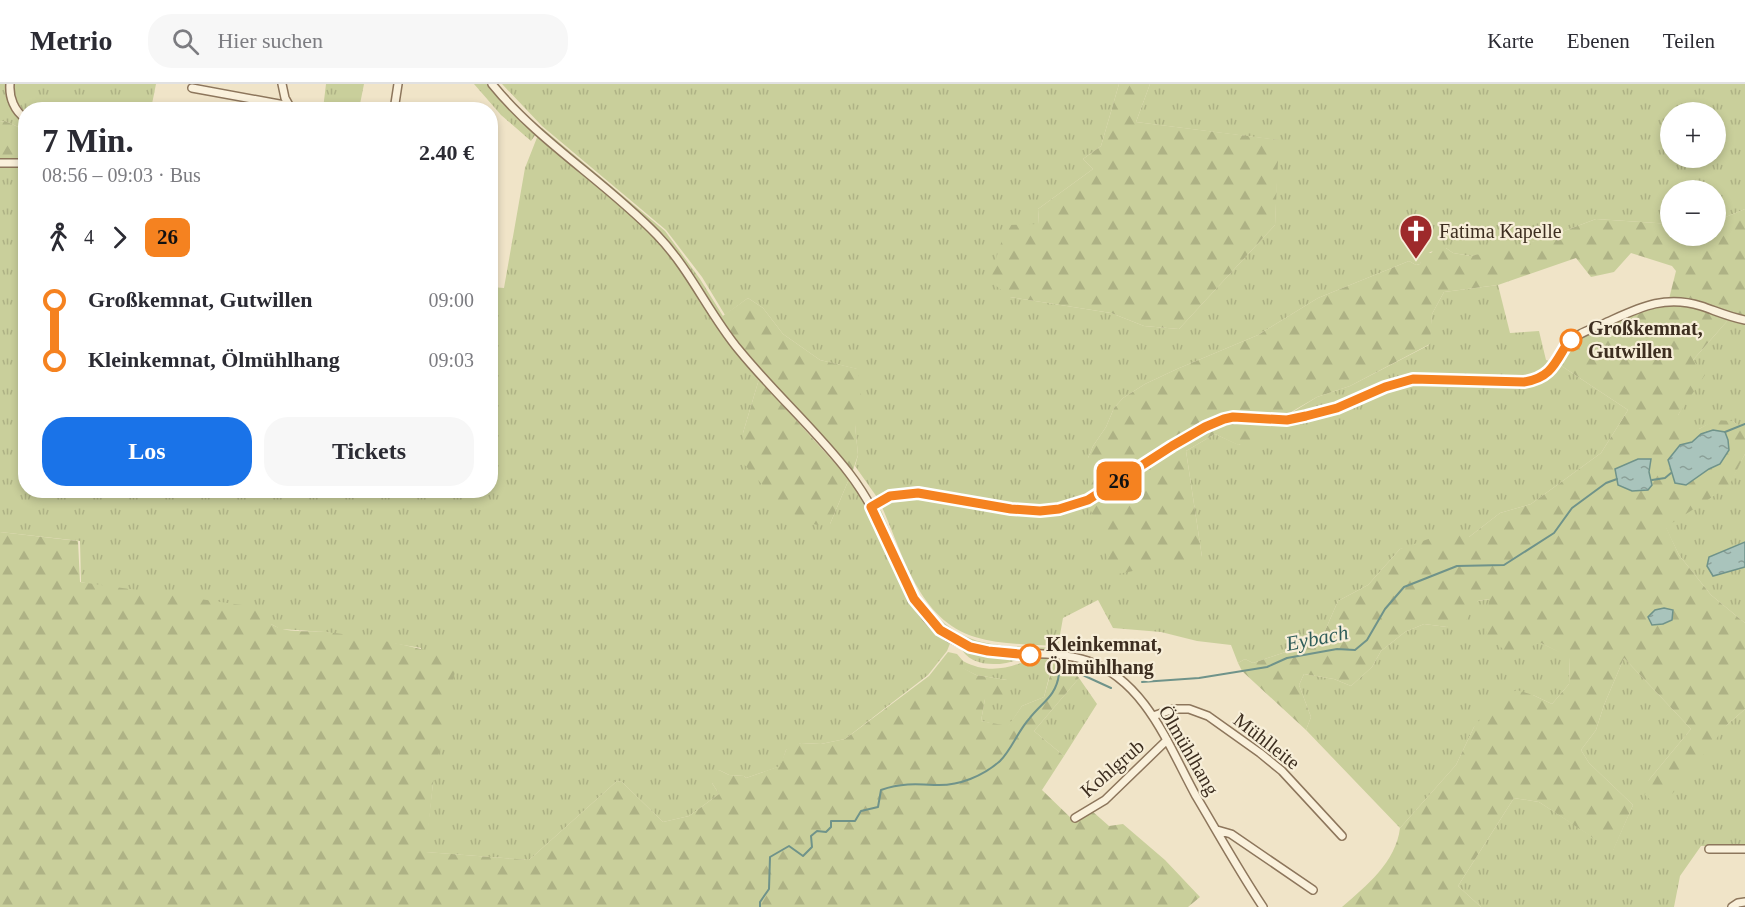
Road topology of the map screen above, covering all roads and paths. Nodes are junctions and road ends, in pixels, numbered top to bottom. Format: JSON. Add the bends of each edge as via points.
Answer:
{"nodes":[{"id":1,"x":10,"y":84,"type":"edge"},
{"id":2,"x":282,"y":84,"type":"edge"},
{"id":3,"x":398,"y":84,"type":"edge"},
{"id":4,"x":492,"y":84,"type":"edge"},
{"id":5,"x":192,"y":88,"type":"dead end"},
{"id":6,"x":261,"y":102,"type":"edge"},
{"id":7,"x":287,"y":102,"type":"edge"},
{"id":8,"x":395,"y":102,"type":"edge"},
{"id":9,"x":18,"y":110,"type":"edge"},
{"id":10,"x":0,"y":163,"type":"edge"},
{"id":11,"x":18,"y":163,"type":"edge"},
{"id":12,"x":1745,"y":320,"type":"edge"},
{"id":13,"x":871,"y":507,"type":"junction"},
{"id":14,"x":1153,"y":716,"type":"junction"},
{"id":15,"x":1167,"y":740,"type":"junction"},
{"id":16,"x":1075,"y":818,"type":"dead end"},
{"id":17,"x":1217,"y":830,"type":"junction"},
{"id":18,"x":1342,"y":836,"type":"dead end"},
{"id":19,"x":1709,"y":849,"type":"dead end"},
{"id":20,"x":1745,"y":849,"type":"edge"},
{"id":21,"x":1313,"y":890,"type":"dead end"},
{"id":22,"x":1745,"y":902,"type":"edge"},
{"id":23,"x":1263,"y":907,"type":"edge"},
{"id":24,"x":1732,"y":907,"type":"edge"}],
"edges":[{"from":1,"to":9,"type":"street","via":[[9,95]]},
{"from":2,"to":7,"type":"street"},
{"from":3,"to":8,"type":"street"},
{"from":4,"to":13,"type":"street","name":"Ölmühlhang","via":[[538,133],[657,236],[738,349],[850,474]]},
{"from":5,"to":6,"type":"street"},
{"from":10,"to":11,"type":"street"},
{"from":12,"to":13,"type":"street","via":[[1682,302],[1652,304],[1568,342],[1549,373],[1538,380],[1413,379],[1306,416],[1287,420],[1224,419],[1074,506],[1040,511],[1011,509],[918,493],[890,496]]},
{"from":13,"to":14,"type":"street","name":"Ölmühlhang","via":[[914,599],[940,630],[970,647],[1071,657],[1101,666],[1132,690]]},
{"from":14,"to":15,"type":"street","name":"Ölmühlhang"},
{"from":14,"to":18,"type":"street","name":"Mühlleite","via":[[1189,709],[1208,716],[1282,771]]},
{"from":15,"to":16,"type":"street","name":"Kohlgrub","via":[[1105,800]]},
{"from":15,"to":17,"type":"street","name":"Ölmühlhang"},
{"from":17,"to":21,"type":"street","via":[[1231,834]]},
{"from":17,"to":23,"type":"street","name":"Ölmühlhang"},
{"from":19,"to":20,"type":"street"},
{"from":22,"to":24,"type":"street"}]}
